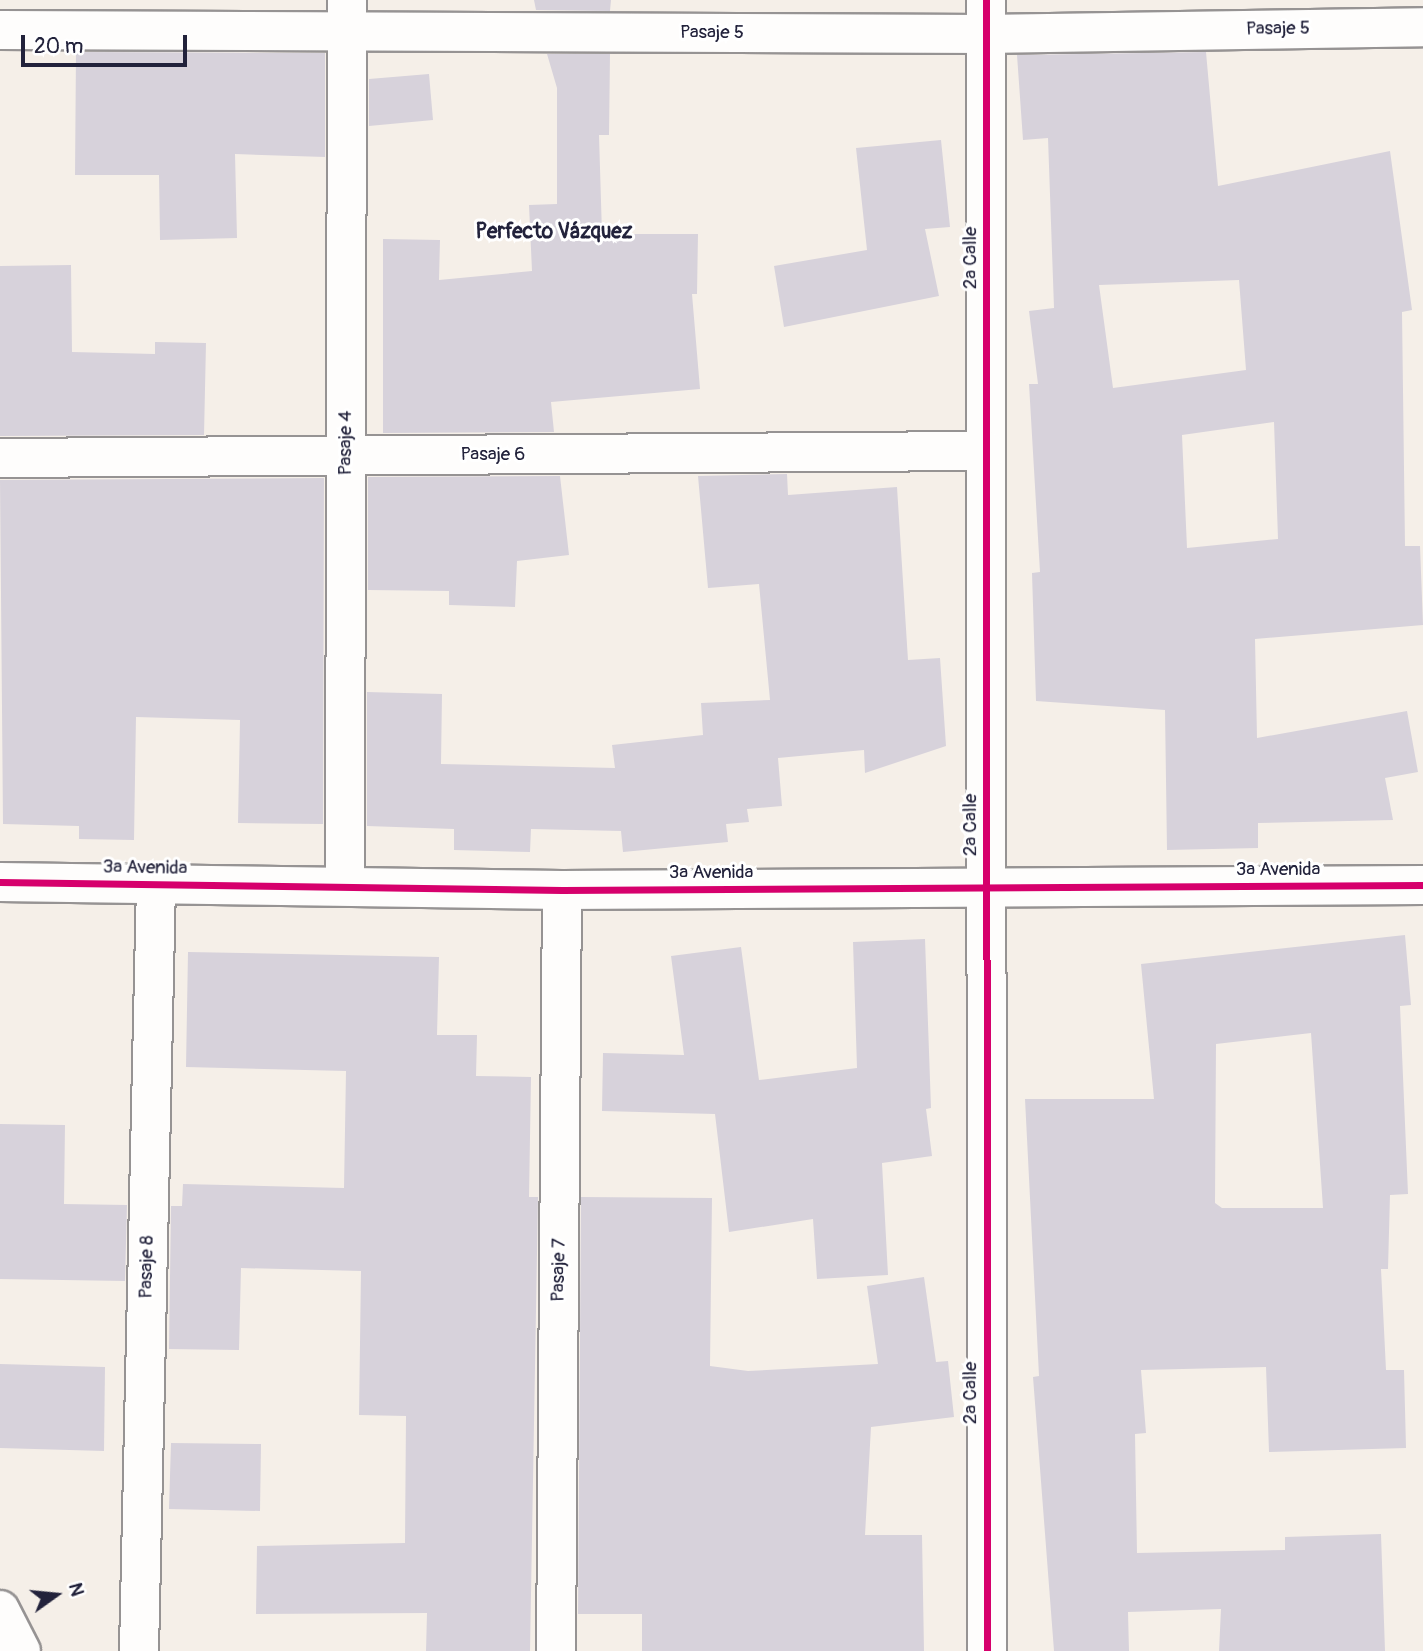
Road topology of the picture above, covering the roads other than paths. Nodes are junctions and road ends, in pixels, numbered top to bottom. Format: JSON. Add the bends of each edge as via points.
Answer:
{"nodes":[{"id":1,"x":347,"y":16,"type":"edge"},
{"id":2,"x":986,"y":17,"type":"edge"},
{"id":3,"x":1423,"y":27,"type":"edge"},
{"id":4,"x":0,"y":30,"type":"edge"},
{"id":5,"x":986,"y":451,"type":"junction"},
{"id":6,"x":346,"y":456,"type":"junction"},
{"id":7,"x":0,"y":458,"type":"edge"},
{"id":8,"x":0,"y":882,"type":"edge"},
{"id":9,"x":156,"y":884,"type":"junction"},
{"id":10,"x":345,"y":886,"type":"junction"},
{"id":11,"x":1423,"y":886,"type":"edge"},
{"id":12,"x":986,"y":887,"type":"junction"},
{"id":13,"x":562,"y":890,"type":"junction"},
{"id":14,"x":0,"y":1610,"type":"edge"},
{"id":15,"x":21,"y":1651,"type":"edge"},
{"id":16,"x":139,"y":1651,"type":"edge"},
{"id":17,"x":556,"y":1651,"type":"edge"},
{"id":18,"x":987,"y":1651,"type":"edge"}],
"edges":[{"from":1,"to":2,"type":"street","name":"Pasaje 5"},
{"from":1,"to":4,"type":"street","name":"Pasaje 5"},
{"from":1,"to":6,"type":"street","name":"Pasaje 4"},
{"from":2,"to":3,"type":"street","name":"Pasaje 5"},
{"from":2,"to":5,"type":"street","name":"2a Calle"},
{"from":5,"to":6,"type":"street","name":"Pasaje 6"},
{"from":5,"to":12,"type":"street","name":"2a Calle"},
{"from":6,"to":7,"type":"street","name":"Pasaje 6"},
{"from":6,"to":10,"type":"street","name":"Pasaje 4"},
{"from":8,"to":9,"type":"street","name":"3a Avenida"},
{"from":9,"to":10,"type":"street","name":"3a Avenida"},
{"from":9,"to":16,"type":"street","name":"Pasaje 8"},
{"from":10,"to":13,"type":"street","name":"3a Avenida"},
{"from":11,"to":12,"type":"street","name":"3a Avenida"},
{"from":12,"to":13,"type":"street","name":"3a Avenida"},
{"from":12,"to":18,"type":"street","name":"2a Calle"},
{"from":13,"to":17,"type":"street","name":"Pasaje 7"},
{"from":14,"to":15,"type":"street"}]}
